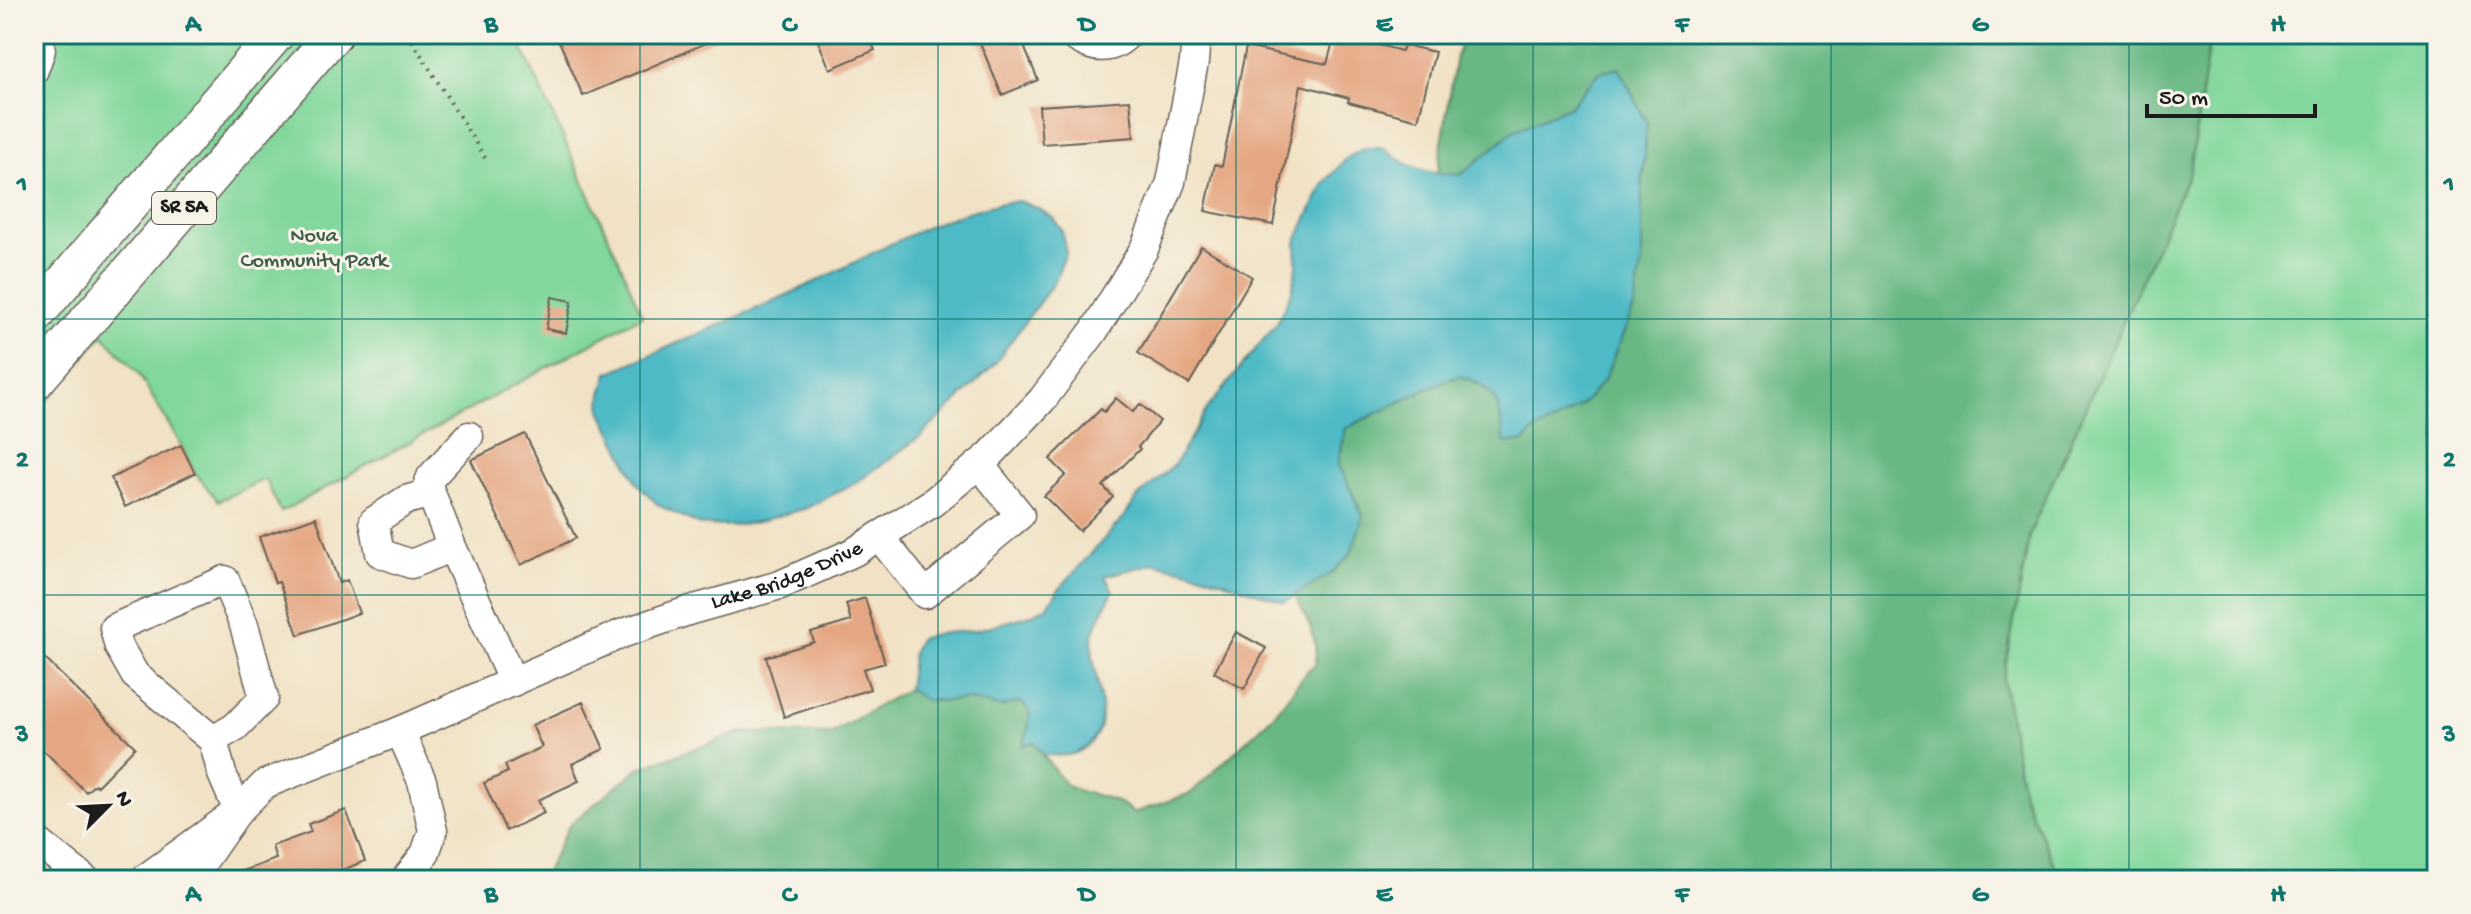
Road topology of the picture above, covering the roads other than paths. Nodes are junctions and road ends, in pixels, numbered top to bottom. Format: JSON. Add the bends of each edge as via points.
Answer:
{"nodes":[{"id":1,"x":38,"y":34,"type":"edge"},
{"id":2,"x":276,"y":34,"type":"edge"},
{"id":3,"x":334,"y":34,"type":"edge"},
{"id":4,"x":1071,"y":34,"type":"edge"},
{"id":5,"x":1128,"y":34,"type":"edge"},
{"id":6,"x":1196,"y":34,"type":"edge"},
{"id":7,"x":34,"y":70,"type":"edge"},
{"id":8,"x":34,"y":317,"type":"edge"},
{"id":9,"x":34,"y":383,"type":"edge"},
{"id":10,"x":469,"y":436,"type":"dead end"},
{"id":11,"x":979,"y":464,"type":"junction"},
{"id":12,"x":424,"y":495,"type":"junction"},
{"id":13,"x":879,"y":536,"type":"junction"},
{"id":14,"x":452,"y":547,"type":"junction"},
{"id":15,"x":513,"y":682,"type":"junction"},
{"id":16,"x":400,"y":731,"type":"junction"},
{"id":17,"x":213,"y":740,"type":"junction"},
{"id":18,"x":238,"y":811,"type":"junction"},
{"id":19,"x":34,"y":839,"type":"edge"},
{"id":20,"x":86,"y":880,"type":"edge"},
{"id":21,"x":143,"y":880,"type":"edge"},
{"id":22,"x":190,"y":880,"type":"edge"},
{"id":23,"x":405,"y":880,"type":"edge"}],
"edges":[{"from":1,"to":7,"type":"street","via":[[41,50]]},
{"from":2,"to":8,"type":"main road","number":"SR 5A"},
{"from":3,"to":9,"type":"main road","number":"SR 5A"},
{"from":4,"to":5,"type":"street","via":[[1100,49]]},
{"from":6,"to":11,"type":"street","name":"Lake Bridge Drive","via":[[1171,182],[1144,249],[1094,331],[1042,400]]},
{"from":10,"to":12,"type":"street","via":[[431,477]]},
{"from":11,"to":13,"type":"street","name":"Lake Bridge Drive","via":[[932,503]]},
{"from":11,"to":13,"type":"street","via":[[1020,515],[925,594]]},
{"from":12,"to":14,"type":"street","via":[[431,493]]},
{"from":12,"to":14,"type":"street","via":[[374,521],[380,553],[411,564]]},
{"from":13,"to":15,"type":"street","name":"Lake Bridge Drive","via":[[780,585],[621,634]]},
{"from":14,"to":15,"type":"street"},
{"from":15,"to":16,"type":"street","name":"Lake Bridge Drive"},
{"from":16,"to":18,"type":"street","name":"Lake Bridge Drive","via":[[265,784]]},
{"from":16,"to":23,"type":"street","via":[[422,781],[433,831],[425,854]]},
{"from":17,"to":17,"type":"street","via":[[264,698],[225,580],[114,628],[135,675]]},
{"from":17,"to":18,"type":"street"},
{"from":18,"to":21,"type":"street","name":"Lake Bridge Drive"},
{"from":18,"to":22,"type":"street"},
{"from":19,"to":20,"type":"street"}]}
